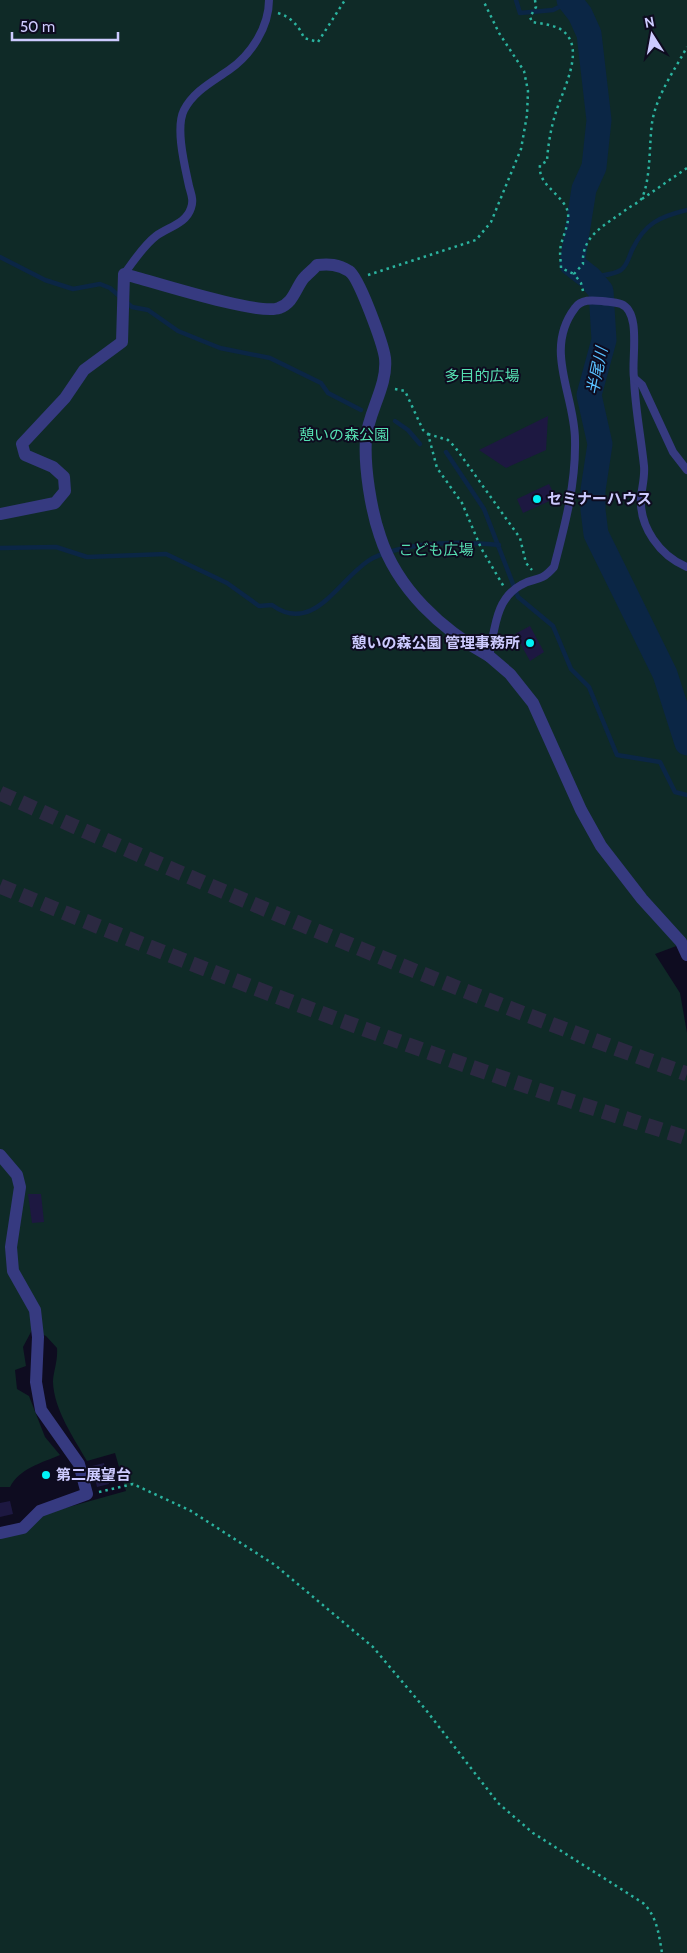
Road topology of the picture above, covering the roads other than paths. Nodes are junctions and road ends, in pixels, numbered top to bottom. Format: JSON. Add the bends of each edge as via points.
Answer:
{"nodes":[{"id":1,"x":268,"y":0,"type":"edge"},
{"id":2,"x":124,"y":274,"type":"junction"},
{"id":3,"x":634,"y":378,"type":"junction"},
{"id":4,"x":687,"y":470,"type":"edge"},
{"id":5,"x":0,"y":514,"type":"edge"},
{"id":6,"x":687,"y":567,"type":"edge"},
{"id":7,"x":489,"y":656,"type":"junction"},
{"id":8,"x":687,"y":955,"type":"edge"},
{"id":9,"x":0,"y":1155,"type":"edge"},
{"id":10,"x":1,"y":1533,"type":"dead end"}],
"edges":[{"from":1,"to":2,"type":"lane","via":[[269,13],[264,29],[237,64],[203,87],[183,111],[183,153],[193,201],[191,210],[186,219],[156,237]]},
{"from":2,"to":5,"type":"street","via":[[122,342],[84,370],[65,398],[22,444],[26,455],[54,467],[64,478],[65,491],[55,502]]},
{"from":2,"to":7,"type":"street","via":[[263,309],[278,309],[292,299],[303,280],[317,266],[334,264],[351,272],[364,294],[385,358],[381,388],[366,438],[369,483],[383,544],[420,605],[461,641]]},
{"from":3,"to":4,"type":"lane","via":[[642,385],[673,452]]},
{"from":3,"to":6,"type":"lane","via":[[644,469],[642,514],[654,540],[672,560]]},
{"from":3,"to":7,"type":"lane","via":[[631,313],[621,304],[585,300],[576,306],[560,348],[575,438],[573,488],[554,567],[545,576],[522,583],[509,593],[500,607]]},
{"from":7,"to":8,"type":"street","via":[[510,674],[533,703],[581,810],[601,846],[681,942]]},
{"from":9,"to":10,"type":"street","via":[[17,1175],[20,1187],[11,1247],[13,1271],[35,1310],[38,1337],[36,1382],[41,1410],[79,1464],[87,1494],[40,1511],[23,1528]]}]}
